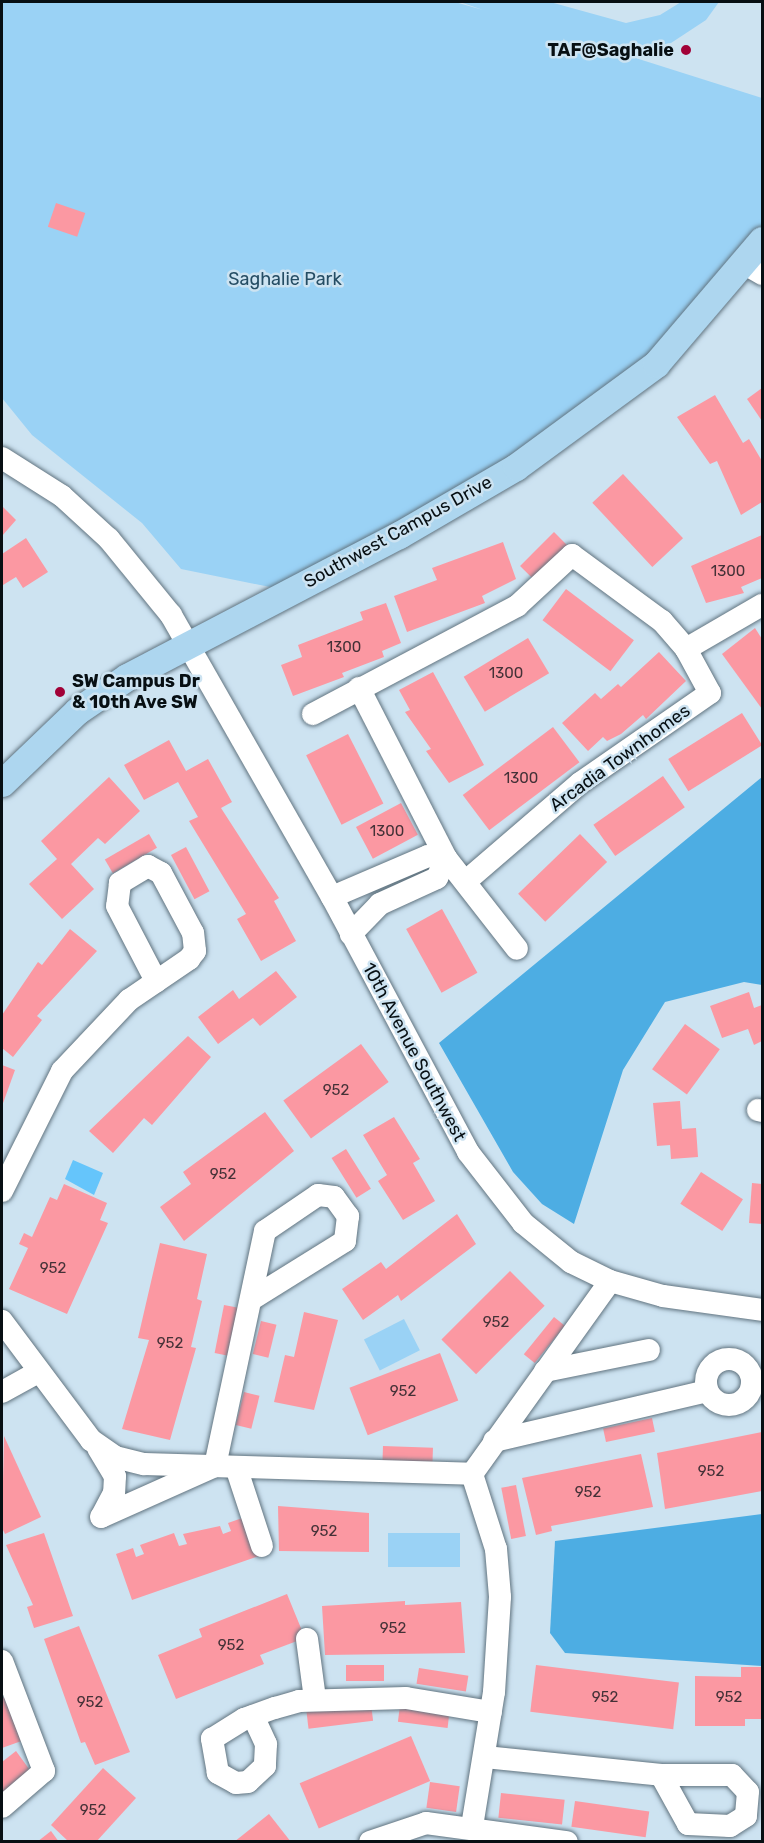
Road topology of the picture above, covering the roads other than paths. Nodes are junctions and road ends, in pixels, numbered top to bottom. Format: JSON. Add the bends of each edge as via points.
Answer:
{"nodes":[{"id":1,"x":762,"y":240,"type":"edge"},
{"id":2,"x":754,"y":269,"type":"edge"},
{"id":3,"x":2,"y":458,"type":"edge"},
{"id":4,"x":762,"y":605,"type":"edge"},
{"id":5,"x":191,"y":645,"type":"junction"},
{"id":6,"x":686,"y":649,"type":"junction"},
{"id":7,"x":359,"y":688,"type":"junction"},
{"id":8,"x":313,"y":714,"type":"dead end"},
{"id":9,"x":2,"y":783,"type":"edge"},
{"id":10,"x":446,"y":858,"type":"junction"},
{"id":11,"x":466,"y":881,"type":"junction"},
{"id":12,"x":332,"y":897,"type":"junction"},
{"id":13,"x":351,"y":934,"type":"junction"},
{"id":14,"x":517,"y":949,"type":"dead end"},
{"id":15,"x":156,"y":981,"type":"junction"},
{"id":16,"x":2,"y":1191,"type":"edge"},
{"id":17,"x":610,"y":1281,"type":"junction"},
{"id":18,"x":252,"y":1299,"type":"junction"},
{"id":19,"x":762,"y":1310,"type":"edge"},
{"id":20,"x":2,"y":1321,"type":"edge"},
{"id":21,"x":649,"y":1350,"type":"dead end"},
{"id":22,"x":545,"y":1371,"type":"junction"},
{"id":23,"x":36,"y":1373,"type":"junction"},
{"id":24,"x":707,"y":1391,"type":"dead end"},
{"id":25,"x":2,"y":1392,"type":"edge"},
{"id":26,"x":91,"y":1440,"type":"junction"},
{"id":27,"x":494,"y":1441,"type":"junction"},
{"id":28,"x":226,"y":1466,"type":"junction"},
{"id":29,"x":472,"y":1474,"type":"junction"},
{"id":30,"x":262,"y":1546,"type":"dead end"},
{"id":31,"x":307,"y":1639,"type":"dead end"},
{"id":32,"x":2,"y":1661,"type":"edge"},
{"id":33,"x":315,"y":1699,"type":"junction"},
{"id":34,"x":491,"y":1712,"type":"junction"},
{"id":35,"x":253,"y":1716,"type":"dead end"},
{"id":36,"x":485,"y":1757,"type":"junction"},
{"id":37,"x":661,"y":1775,"type":"dead end"},
{"id":38,"x":2,"y":1807,"type":"edge"},
{"id":39,"x":472,"y":1827,"type":"junction"},
{"id":40,"x":370,"y":1842,"type":"edge"},
{"id":41,"x":567,"y":1842,"type":"edge"}],
"edges":[{"from":1,"to":2,"type":"main road","name":"Southwest Campus Drive"},
{"from":2,"to":5,"type":"main road","name":"Southwest Campus Drive","via":[[656,364],[516,467]]},
{"from":3,"to":5,"type":"street","name":"10th Avenue Southwest","via":[[62,495],[109,539]]},
{"from":4,"to":6,"type":"street"},
{"from":5,"to":9,"type":"main road","name":"Southwest Campus Drive","via":[[127,677],[77,711]]},
{"from":5,"to":12,"type":"street","name":"10th Avenue Southwest"},
{"from":6,"to":7,"type":"street","name":"Arcadia Townhomes","via":[[662,621],[572,555],[516,606]]},
{"from":6,"to":11,"type":"street","name":"Arcadia Townhomes","via":[[711,693],[580,783]]},
{"from":7,"to":8,"type":"street","name":"Arcadia Townhomes"},
{"from":7,"to":10,"type":"street"},
{"from":10,"to":11,"type":"street"},
{"from":10,"to":12,"type":"street","via":[[428,856]]},
{"from":10,"to":13,"type":"street","via":[[437,878],[380,904]]},
{"from":11,"to":14,"type":"street"},
{"from":12,"to":13,"type":"street","name":"10th Avenue Southwest"},
{"from":13,"to":17,"type":"street","name":"10th Avenue Southwest","via":[[473,1160],[523,1223],[571,1262]]},
{"from":15,"to":15,"type":"street","via":[[189,959],[196,943],[161,873],[148,866],[120,883],[117,906]]},
{"from":15,"to":16,"type":"street","via":[[129,1000],[62,1071]]},
{"from":17,"to":19,"type":"street","name":"10th Avenue Southwest","via":[[663,1296]]},
{"from":17,"to":22,"type":"street"},
{"from":18,"to":18,"type":"street","via":[[265,1231],[318,1195],[334,1197],[348,1216],[345,1241]]},
{"from":18,"to":28,"type":"street"},
{"from":20,"to":23,"type":"street"},
{"from":21,"to":22,"type":"street"},
{"from":22,"to":27,"type":"street"},
{"from":23,"to":25,"type":"street"},
{"from":23,"to":26,"type":"street"},
{"from":24,"to":27,"type":"street"},
{"from":26,"to":28,"type":"street","via":[[115,1457],[144,1464]]},
{"from":26,"to":28,"type":"street","via":[[112,1463],[115,1476],[114,1493],[101,1517]]},
{"from":27,"to":29,"type":"street"},
{"from":28,"to":29,"type":"street"},
{"from":28,"to":30,"type":"street"},
{"from":29,"to":34,"type":"street","via":[[496,1549],[500,1597]]},
{"from":31,"to":33,"type":"street"},
{"from":32,"to":38,"type":"street","via":[[44,1771]]},
{"from":33,"to":34,"type":"street","via":[[406,1698]]},
{"from":33,"to":35,"type":"street"},
{"from":34,"to":36,"type":"street"},
{"from":36,"to":37,"type":"street"},
{"from":36,"to":39,"type":"street"},
{"from":39,"to":40,"type":"street","via":[[426,1823]]},
{"from":39,"to":41,"type":"street"}]}
